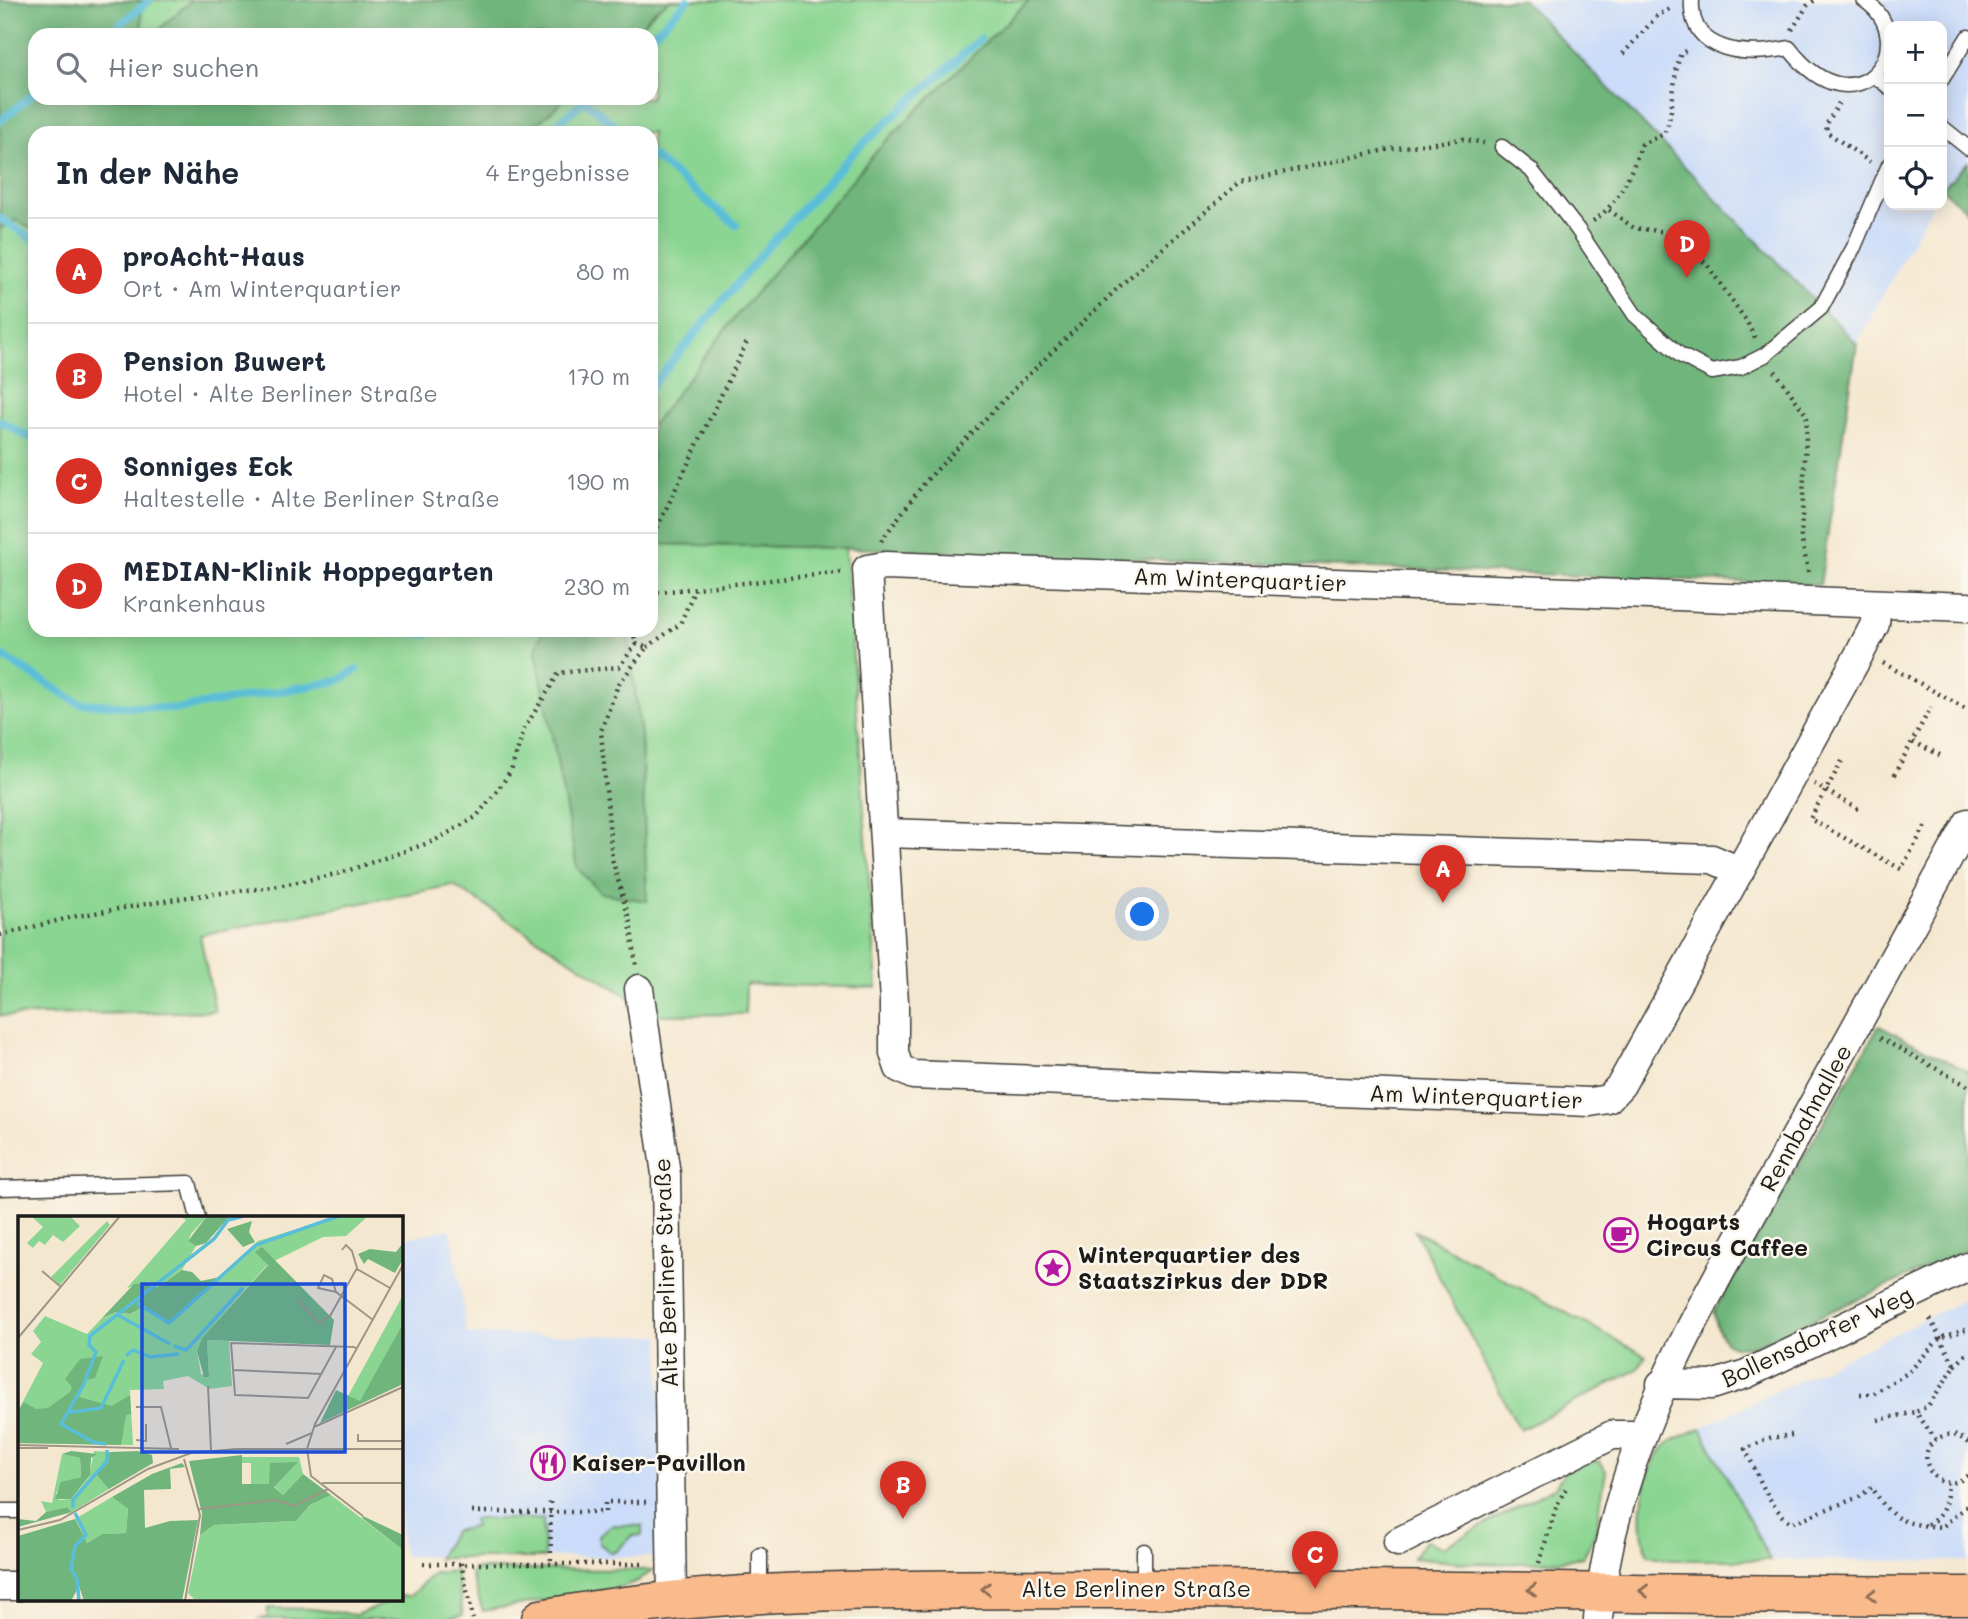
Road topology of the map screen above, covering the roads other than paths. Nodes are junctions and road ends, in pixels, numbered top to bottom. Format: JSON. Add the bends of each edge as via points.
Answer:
{"nodes":[{"id":1,"x":1692,"y":0,"type":"edge"},
{"id":2,"x":1864,"y":0,"type":"edge"},
{"id":3,"x":1968,"y":37,"type":"edge"},
{"id":4,"x":1947,"y":71,"type":"edge"},
{"id":5,"x":1874,"y":76,"type":"junction"},
{"id":6,"x":1885,"y":84,"type":"edge"},
{"id":7,"x":1947,"y":131,"type":"edge"},
{"id":8,"x":1502,"y":147,"type":"road end"},
{"id":9,"x":1968,"y":148,"type":"edge"},
{"id":10,"x":1884,"y":175,"type":"edge"},
{"id":11,"x":1877,"y":604,"type":"junction"},
{"id":12,"x":1968,"y":607,"type":"edge"},
{"id":13,"x":1968,"y":823,"type":"edge"},
{"id":14,"x":884,"y":833,"type":"junction"},
{"id":15,"x":1740,"y":871,"type":"junction"},
{"id":16,"x":639,"y":989,"type":"road end"},
{"id":17,"x":0,"y":1188,"type":"edge"},
{"id":18,"x":197,"y":1216,"type":"edge"},
{"id":19,"x":1968,"y":1266,"type":"edge"},
{"id":20,"x":1661,"y":1384,"type":"junction"},
{"id":21,"x":1642,"y":1434,"type":"junction"},
{"id":22,"x":0,"y":1511,"type":"edge"},
{"id":23,"x":18,"y":1511,"type":"edge"},
{"id":24,"x":1398,"y":1542,"type":"dead end"},
{"id":25,"x":1144,"y":1551,"type":"dead end"},
{"id":26,"x":760,"y":1555,"type":"dead end"},
{"id":27,"x":0,"y":1586,"type":"edge"},
{"id":28,"x":18,"y":1586,"type":"edge"},
{"id":29,"x":1144,"y":1589,"type":"junction"},
{"id":30,"x":760,"y":1594,"type":"junction"},
{"id":31,"x":1968,"y":1596,"type":"edge"},
{"id":32,"x":672,"y":1601,"type":"junction"},
{"id":33,"x":1599,"y":1605,"type":"edge"},
{"id":34,"x":541,"y":1619,"type":"edge"}],
"edges":[{"from":1,"to":5,"type":"lane","via":[[1695,28],[1707,41],[1741,53],[1789,48],[1802,65],[1821,78],[1848,86],[1861,85]]},
{"from":2,"to":5,"type":"lane","via":[[1879,10],[1886,25],[1885,51]]},
{"from":3,"to":4,"type":"lane"},
{"from":5,"to":6,"type":"lane"},
{"from":7,"to":9,"type":"lane"},
{"from":8,"to":10,"type":"lane","via":[[1531,170],[1635,315],[1680,355],[1713,372],[1741,367],[1765,355],[1821,308],[1854,247]]},
{"from":11,"to":12,"type":"street","name":"Am Winterquartier"},
{"from":11,"to":14,"type":"street","name":"Am Winterquartier","via":[[884,566],[867,569]]},
{"from":11,"to":15,"type":"street","name":"Am Winterquartier","via":[[1875,624]]},
{"from":13,"to":20,"type":"street","name":"Rennbahnallee"},
{"from":14,"to":15,"type":"street","via":[[1712,859]]},
{"from":14,"to":15,"type":"street","name":"Am Winterquartier","via":[[894,1053],[899,1068],[913,1075],[1590,1102],[1608,1099],[1621,1085]]},
{"from":16,"to":32,"type":"street","name":"Alte Berliner Straße","via":[[666,1174]]},
{"from":17,"to":18,"type":"lane","via":[[189,1183]]},
{"from":19,"to":20,"type":"street","name":"Bollensdorfer Weg","via":[[1746,1374],[1712,1385]]},
{"from":20,"to":21,"type":"street","name":"Rennbahnallee"},
{"from":21,"to":24,"type":"street","via":[[1612,1435]]},
{"from":21,"to":33,"type":"street","name":"Rennbahnallee","via":[[1621,1497]]},
{"from":22,"to":23,"type":"lane"},
{"from":25,"to":29,"type":"lane"},
{"from":26,"to":30,"type":"lane"},
{"from":27,"to":28,"type":"street"},
{"from":29,"to":30,"type":"main road","name":"Alte Berliner Straße","one_way":true},
{"from":33,"to":29,"type":"main road","name":"Alte Berliner Straße","one_way":true},
{"from":30,"to":32,"type":"main road","name":"Alte Berliner Straße"},
{"from":31,"to":33,"type":"main road","name":"Alte Berliner Straße","one_way":true},
{"from":32,"to":34,"type":"main road","name":"Alte Berliner Straße"}]}
